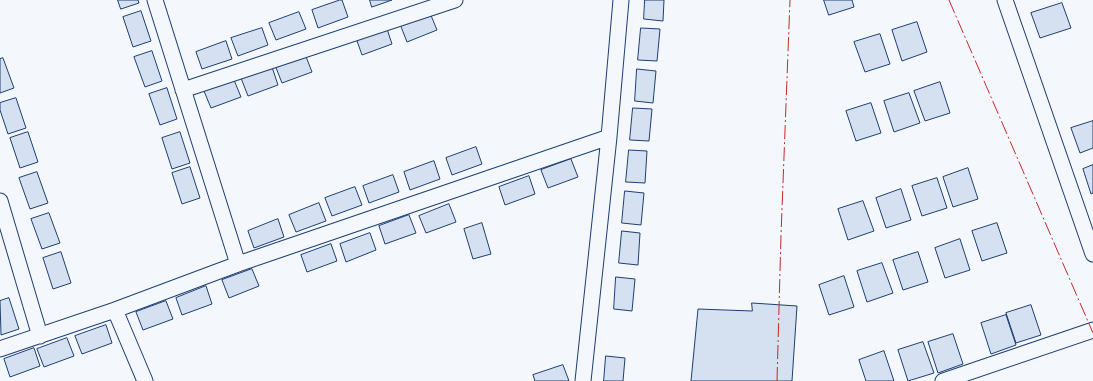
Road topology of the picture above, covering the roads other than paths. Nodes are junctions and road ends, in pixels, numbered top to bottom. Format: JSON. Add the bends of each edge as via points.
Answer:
{"nodes":[{"id":1,"x":156,"y":0,"type":"edge"},
{"id":2,"x":455,"y":0,"type":"edge"},
{"id":3,"x":621,"y":0,"type":"edge"},
{"id":4,"x":1005,"y":0,"type":"edge"},
{"id":5,"x":183,"y":90,"type":"junction"},
{"id":6,"x":609,"y":137,"type":"junction"},
{"id":7,"x":0,"y":201,"type":"edge"},
{"id":8,"x":1093,"y":254,"type":"edge"},
{"id":9,"x":238,"y":264,"type":"junction"},
{"id":10,"x":115,"y":310,"type":"junction"},
{"id":11,"x":1093,"y":330,"type":"edge"},
{"id":12,"x":40,"y":336,"type":"junction"},
{"id":13,"x":0,"y":350,"type":"edge"},
{"id":14,"x":145,"y":381,"type":"edge"},
{"id":15,"x":584,"y":381,"type":"edge"},
{"id":16,"x":945,"y":381,"type":"edge"}],
"edges":[{"from":1,"to":5,"type":"street"},
{"from":2,"to":5,"type":"street"},
{"from":3,"to":6,"type":"street"},
{"from":4,"to":8,"type":"street"},
{"from":5,"to":9,"type":"street"},
{"from":6,"to":9,"type":"street"},
{"from":6,"to":15,"type":"street"},
{"from":7,"to":12,"type":"street"},
{"from":9,"to":10,"type":"street"},
{"from":10,"to":12,"type":"street"},
{"from":10,"to":14,"type":"street"},
{"from":11,"to":16,"type":"street"},
{"from":12,"to":13,"type":"street"}]}
